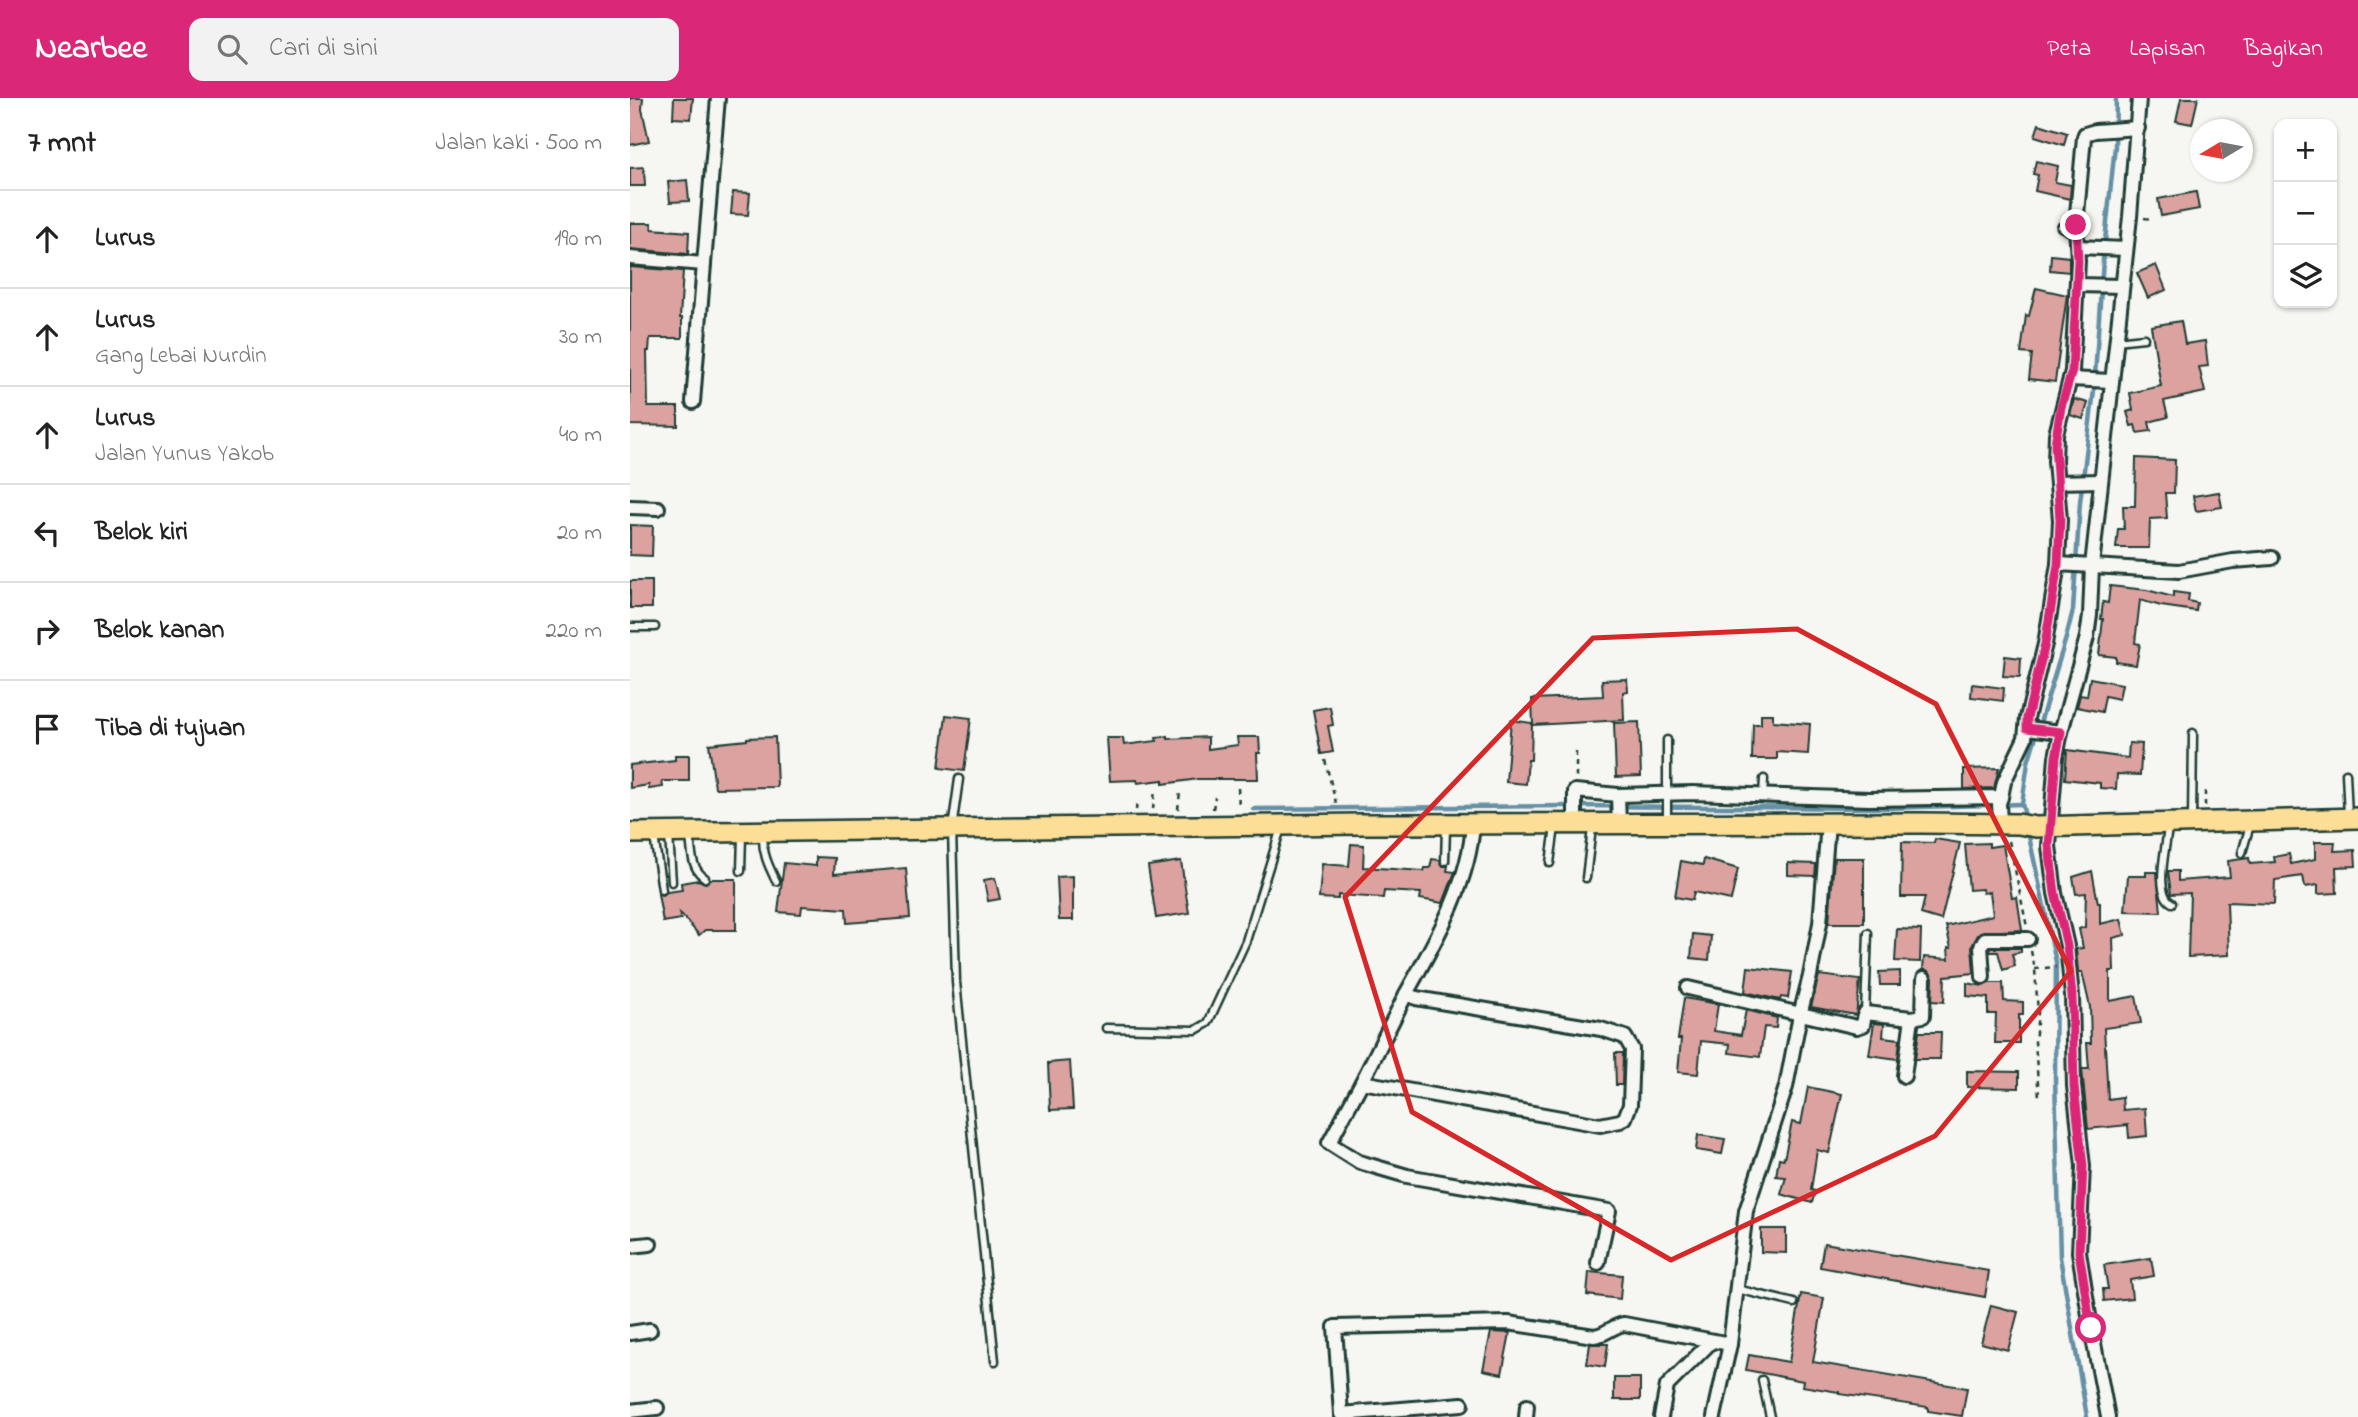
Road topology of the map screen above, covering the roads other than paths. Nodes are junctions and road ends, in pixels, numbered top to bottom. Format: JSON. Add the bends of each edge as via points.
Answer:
{"nodes":[{"id":1,"x":718,"y":98,"type":"edge"},
{"id":2,"x":2139,"y":98,"type":"edge"},
{"id":3,"x":2138,"y":128,"type":"junction"},
{"id":4,"x":2061,"y":227,"type":"dead end"},
{"id":5,"x":2077,"y":241,"type":"junction"},
{"id":6,"x":2126,"y":250,"type":"junction"},
{"id":7,"x":630,"y":258,"type":"edge"},
{"id":8,"x":704,"y":264,"type":"junction"},
{"id":9,"x":2077,"y":285,"type":"junction"},
{"id":10,"x":2116,"y":286,"type":"junction"},
{"id":11,"x":2144,"y":338,"type":"dead end"},
{"id":12,"x":2116,"y":341,"type":"junction"},
{"id":13,"x":2074,"y":379,"type":"junction"},
{"id":14,"x":2106,"y":381,"type":"junction"},
{"id":15,"x":693,"y":402,"type":"dead end"},
{"id":16,"x":2096,"y":481,"type":"junction"},
{"id":17,"x":2057,"y":482,"type":"junction"},
{"id":18,"x":630,"y":507,"type":"edge"},
{"id":19,"x":658,"y":508,"type":"dead end"},
{"id":20,"x":2272,"y":558,"type":"dead end"},
{"id":21,"x":2063,"y":565,"type":"junction"},
{"id":22,"x":2089,"y":566,"type":"junction"},
{"id":23,"x":630,"y":627,"type":"edge"},
{"id":24,"x":655,"y":627,"type":"dead end"},
{"id":25,"x":2031,"y":729,"type":"junction"},
{"id":26,"x":2056,"y":732,"type":"junction"},
{"id":27,"x":2193,"y":733,"type":"dead end"},
{"id":28,"x":1667,"y":740,"type":"dead end"},
{"id":29,"x":2346,"y":773,"type":"dead end"},
{"id":30,"x":959,"y":779,"type":"dead end"},
{"id":31,"x":1764,"y":779,"type":"dead end"},
{"id":32,"x":1667,"y":797,"type":"junction"},
{"id":33,"x":1618,"y":808,"type":"junction"},
{"id":34,"x":1763,"y":808,"type":"junction"},
{"id":35,"x":1578,"y":809,"type":"junction"},
{"id":36,"x":1866,"y":810,"type":"junction"},
{"id":37,"x":2015,"y":816,"type":"junction"},
{"id":38,"x":2353,"y":818,"type":"edge"},
{"id":39,"x":1667,"y":820,"type":"junction"},
{"id":40,"x":2251,"y":822,"type":"junction"},
{"id":41,"x":1828,"y":823,"type":"junction"},
{"id":42,"x":2193,"y":823,"type":"junction"},
{"id":43,"x":1446,"y":824,"type":"junction"},
{"id":44,"x":1473,"y":824,"type":"junction"},
{"id":45,"x":1282,"y":825,"type":"junction"},
{"id":46,"x":1555,"y":825,"type":"junction"},
{"id":47,"x":2169,"y":825,"type":"junction"},
{"id":48,"x":952,"y":829,"type":"junction"},
{"id":49,"x":690,"y":832,"type":"junction"},
{"id":50,"x":742,"y":832,"type":"junction"},
{"id":51,"x":763,"y":832,"type":"junction"},
{"id":52,"x":630,"y":833,"type":"edge"},
{"id":53,"x":661,"y":833,"type":"junction"},
{"id":54,"x":2242,"y":853,"type":"dead end"},
{"id":55,"x":1445,"y":861,"type":"dead end"},
{"id":56,"x":1550,"y":863,"type":"dead end"},
{"id":57,"x":741,"y":871,"type":"dead end"},
{"id":58,"x":705,"y":878,"type":"dead end"},
{"id":59,"x":1586,"y":878,"type":"dead end"},
{"id":60,"x":776,"y":881,"type":"dead end"},
{"id":61,"x":672,"y":882,"type":"dead end"},
{"id":62,"x":662,"y":890,"type":"dead end"},
{"id":63,"x":2172,"y":903,"type":"dead end"},
{"id":64,"x":1868,"y":933,"type":"dead end"},
{"id":65,"x":2028,"y":939,"type":"road end"},
{"id":66,"x":1983,"y":977,"type":"dead end"},
{"id":67,"x":1924,"y":978,"type":"dead end"},
{"id":68,"x":1688,"y":988,"type":"dead end"},
{"id":69,"x":1406,"y":994,"type":"junction"},
{"id":70,"x":1866,"y":1013,"type":"junction"},
{"id":71,"x":1800,"y":1014,"type":"junction"},
{"id":72,"x":1912,"y":1018,"type":"junction"},
{"id":73,"x":1106,"y":1028,"type":"dead end"},
{"id":74,"x":1904,"y":1076,"type":"dead end"},
{"id":75,"x":1362,"y":1082,"type":"junction"},
{"id":76,"x":650,"y":1244,"type":"dead end"},
{"id":77,"x":630,"y":1246,"type":"edge"},
{"id":78,"x":1598,"y":1264,"type":"dead end"},
{"id":79,"x":1737,"y":1289,"type":"junction"},
{"id":80,"x":1794,"y":1303,"type":"dead end"},
{"id":81,"x":650,"y":1330,"type":"dead end"},
{"id":82,"x":630,"y":1333,"type":"edge"},
{"id":83,"x":1711,"y":1342,"type":"junction"},
{"id":84,"x":1730,"y":1344,"type":"junction"},
{"id":85,"x":995,"y":1361,"type":"dead end"},
{"id":86,"x":1762,"y":1380,"type":"dead end"},
{"id":87,"x":1462,"y":1404,"type":"dead end"},
{"id":88,"x":657,"y":1408,"type":"dead end"},
{"id":89,"x":630,"y":1411,"type":"edge"},
{"id":90,"x":1714,"y":1416,"type":"edge"},
{"id":91,"x":1661,"y":1417,"type":"edge"},
{"id":92,"x":1728,"y":1417,"type":"edge"},
{"id":93,"x":1770,"y":1417,"type":"edge"},
{"id":94,"x":2108,"y":1417,"type":"edge"}],
"edges":[{"from":1,"to":8,"type":"street"},
{"from":2,"to":3,"type":"street"},
{"from":3,"to":5,"type":"street","via":[[2085,134]]},
{"from":3,"to":6,"type":"street"},
{"from":4,"to":5,"type":"lane"},
{"from":5,"to":6,"type":"street","via":[[2093,248]]},
{"from":5,"to":9,"type":"street"},
{"from":6,"to":10,"type":"street"},
{"from":7,"to":8,"type":"street"},
{"from":8,"to":15,"type":"street"},
{"from":9,"to":10,"type":"street"},
{"from":9,"to":13,"type":"street"},
{"from":10,"to":12,"type":"street"},
{"from":11,"to":12,"type":"lane"},
{"from":12,"to":14,"type":"street"},
{"from":13,"to":14,"type":"street"},
{"from":13,"to":17,"type":"street","via":[[2056,434]]},
{"from":14,"to":16,"type":"street"},
{"from":16,"to":17,"type":"street"},
{"from":16,"to":22,"type":"street"},
{"from":17,"to":21,"type":"street"},
{"from":18,"to":19,"type":"street"},
{"from":20,"to":22,"type":"street","via":[[2179,570]]},
{"from":21,"to":22,"type":"street"},
{"from":21,"to":25,"type":"street","via":[[2027,718]]},
{"from":22,"to":26,"type":"street","via":[[2087,637]]},
{"from":23,"to":24,"type":"lane"},
{"from":25,"to":26,"type":"street"},
{"from":25,"to":37,"type":"street","via":[[2004,782]]},
{"from":26,"to":37,"type":"street","via":[[2056,757]]},
{"from":27,"to":42,"type":"lane"},
{"from":28,"to":32,"type":"lane"},
{"from":29,"to":38,"type":"lane"},
{"from":30,"to":48,"type":"lane"},
{"from":31,"to":34,"type":"lane"},
{"from":32,"to":33,"type":"street"},
{"from":32,"to":34,"type":"street"},
{"from":32,"to":39,"type":"lane"},
{"from":33,"to":35,"type":"highway"},
{"from":33,"to":35,"type":"street"},
{"from":33,"to":39,"type":"highway"},
{"from":34,"to":36,"type":"street"},
{"from":34,"to":39,"type":"highway"},
{"from":34,"to":41,"type":"highway"},
{"from":35,"to":46,"type":"highway"},
{"from":35,"to":59,"type":"lane"},
{"from":36,"to":37,"type":"highway"},
{"from":36,"to":37,"type":"street"},
{"from":36,"to":41,"type":"highway"},
{"from":37,"to":47,"type":"highway"},
{"from":37,"to":94,"type":"street","via":[[2049,846],[2067,946],[2083,1166],[2079,1252]]},
{"from":38,"to":40,"type":"highway"},
{"from":40,"to":42,"type":"highway"},
{"from":40,"to":54,"type":"lane"},
{"from":41,"to":71,"type":"street","via":[[1820,923]]},
{"from":42,"to":47,"type":"highway"},
{"from":43,"to":44,"type":"highway"},
{"from":43,"to":45,"type":"highway"},
{"from":43,"to":55,"type":"lane"},
{"from":44,"to":46,"type":"highway"},
{"from":44,"to":69,"type":"street","via":[[1466,868],[1440,934]]},
{"from":45,"to":48,"type":"highway"},
{"from":45,"to":73,"type":"lane","via":[[1246,941],[1208,1023],[1196,1030]]},
{"from":46,"to":56,"type":"lane"},
{"from":47,"to":63,"type":"lane","via":[[2162,893]]},
{"from":48,"to":51,"type":"highway"},
{"from":48,"to":85,"type":"lane","via":[[956,982]]},
{"from":49,"to":50,"type":"highway"},
{"from":49,"to":53,"type":"highway"},
{"from":49,"to":58,"type":"lane","via":[[694,867]]},
{"from":50,"to":51,"type":"highway"},
{"from":50,"to":57,"type":"lane"},
{"from":51,"to":60,"type":"lane","via":[[765,858]]},
{"from":52,"to":53,"type":"highway"},
{"from":53,"to":61,"type":"lane"},
{"from":53,"to":62,"type":"lane"},
{"from":64,"to":70,"type":"lane"},
{"from":65,"to":66,"type":"street","via":[[1985,939],[1981,946]]},
{"from":67,"to":72,"type":"street","via":[[1923,1016]]},
{"from":68,"to":71,"type":"street"},
{"from":69,"to":75,"type":"street"},
{"from":69,"to":75,"type":"street","via":[[1625,1037],[1632,1049],[1630,1105],[1625,1118],[1600,1125]]},
{"from":70,"to":71,"type":"street","via":[[1863,1025],[1857,1027]]},
{"from":70,"to":72,"type":"street"},
{"from":71,"to":79,"type":"street","via":[[1786,1087],[1746,1211]]},
{"from":72,"to":74,"type":"street"},
{"from":75,"to":78,"type":"street","via":[[1329,1143],[1359,1163],[1407,1176],[1609,1211]]},
{"from":76,"to":77,"type":"street"},
{"from":79,"to":80,"type":"lane"},
{"from":79,"to":84,"type":"street"},
{"from":81,"to":82,"type":"street"},
{"from":83,"to":84,"type":"street"},
{"from":83,"to":87,"type":"street","via":[[1624,1324],[1602,1336],[1508,1323],[1335,1327],[1341,1414]]},
{"from":83,"to":91,"type":"street","via":[[1667,1386]]},
{"from":84,"to":90,"type":"street"},
{"from":86,"to":93,"type":"lane"},
{"from":88,"to":89,"type":"street"},
{"from":90,"to":92,"type":"street"}]}
